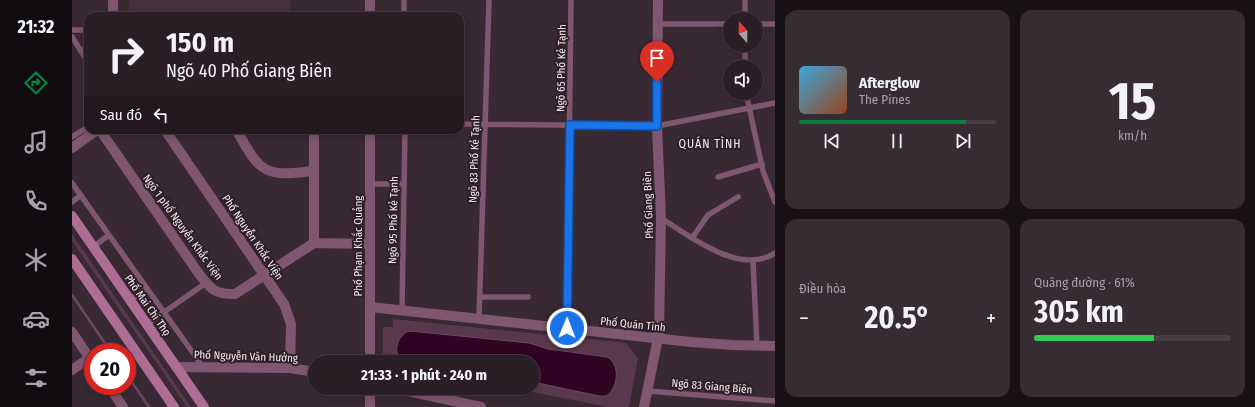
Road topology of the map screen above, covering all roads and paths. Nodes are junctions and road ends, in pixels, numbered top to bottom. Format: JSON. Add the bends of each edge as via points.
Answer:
{"nodes":[{"id":1,"x":113,"y":0,"type":"edge"},
{"id":2,"x":370,"y":0,"type":"edge"},
{"id":3,"x":404,"y":0,"type":"edge"},
{"id":4,"x":489,"y":0,"type":"edge"},
{"id":5,"x":571,"y":0,"type":"edge"},
{"id":6,"x":658,"y":0,"type":"edge"},
{"id":7,"x":745,"y":0,"type":"edge"},
{"id":8,"x":113,"y":12,"type":"edge"},
{"id":9,"x":370,"y":12,"type":"edge"},
{"id":10,"x":404,"y":12,"type":"edge"},
{"id":11,"x":745,"y":12,"type":"edge"},
{"id":12,"x":658,"y":24,"type":"junction"},
{"id":13,"x":723,"y":24,"type":"edge"},
{"id":14,"x":763,"y":24,"type":"edge"},
{"id":15,"x":775,"y":24,"type":"edge"},
{"id":16,"x":72,"y":30,"type":"edge"},
{"id":17,"x":84,"y":30,"type":"edge"},
{"id":18,"x":72,"y":37,"type":"edge"},
{"id":19,"x":84,"y":49,"type":"edge"},
{"id":20,"x":81,"y":51,"type":"junction"},
{"id":21,"x":84,"y":56,"type":"edge"},
{"id":22,"x":747,"y":100,"type":"edge"},
{"id":23,"x":775,"y":103,"type":"edge"},
{"id":24,"x":748,"y":108,"type":"junction"},
{"id":25,"x":464,"y":124,"type":"edge"},
{"id":26,"x":485,"y":124,"type":"junction"},
{"id":27,"x":570,"y":125,"type":"junction"},
{"id":28,"x":657,"y":126,"type":"junction"},
{"id":29,"x":84,"y":130,"type":"edge"},
{"id":30,"x":93,"y":134,"type":"edge"},
{"id":31,"x":102,"y":134,"type":"edge"},
{"id":32,"x":171,"y":134,"type":"edge"},
{"id":33,"x":239,"y":134,"type":"edge"},
{"id":34,"x":314,"y":134,"type":"edge"},
{"id":35,"x":370,"y":134,"type":"edge"},
{"id":36,"x":405,"y":134,"type":"edge"},
{"id":37,"x":72,"y":137,"type":"edge"},
{"id":38,"x":72,"y":148,"type":"edge"},
{"id":39,"x":762,"y":164,"type":"junction"},
{"id":40,"x":314,"y":171,"type":"junction"},
{"id":41,"x":718,"y":177,"type":"dead end"},
{"id":42,"x":72,"y":183,"type":"edge"},
{"id":43,"x":370,"y":184,"type":"junction"},
{"id":44,"x":403,"y":184,"type":"junction"},
{"id":45,"x":81,"y":195,"type":"junction"},
{"id":46,"x":738,"y":197,"type":"dead end"},
{"id":47,"x":72,"y":202,"type":"edge"},
{"id":48,"x":775,"y":202,"type":"edge"},
{"id":49,"x":72,"y":216,"type":"edge"},
{"id":50,"x":661,"y":218,"type":"junction"},
{"id":51,"x":109,"y":235,"type":"junction"},
{"id":52,"x":692,"y":238,"type":"junction"},
{"id":53,"x":314,"y":243,"type":"junction"},
{"id":54,"x":370,"y":244,"type":"junction"},
{"id":55,"x":93,"y":247,"type":"junction"},
{"id":56,"x":775,"y":253,"type":"edge"},
{"id":57,"x":72,"y":259,"type":"edge"},
{"id":58,"x":753,"y":261,"type":"junction"},
{"id":59,"x":264,"y":274,"type":"junction"},
{"id":60,"x":206,"y":283,"type":"junction"},
{"id":61,"x":147,"y":288,"type":"junction"},
{"id":62,"x":480,"y":297,"type":"junction"},
{"id":63,"x":528,"y":297,"type":"dead end"},
{"id":64,"x":130,"y":300,"type":"junction"},
{"id":65,"x":370,"y":306,"type":"junction"},
{"id":66,"x":402,"y":310,"type":"junction"},
{"id":67,"x":164,"y":312,"type":"junction"},
{"id":68,"x":479,"y":319,"type":"junction"},
{"id":69,"x":147,"y":324,"type":"junction"},
{"id":70,"x":567,"y":328,"type":"junction"},
{"id":71,"x":72,"y":332,"type":"edge"},
{"id":72,"x":658,"y":338,"type":"junction"},
{"id":73,"x":757,"y":346,"type":"junction"},
{"id":74,"x":775,"y":346,"type":"edge"},
{"id":75,"x":84,"y":350,"type":"edge"},
{"id":76,"x":370,"y":355,"type":"edge"},
{"id":77,"x":84,"y":364,"type":"edge"},
{"id":78,"x":176,"y":367,"type":"junction"},
{"id":79,"x":203,"y":367,"type":"junction"},
{"id":80,"x":290,"y":368,"type":"junction"},
{"id":81,"x":72,"y":370,"type":"edge"},
{"id":82,"x":308,"y":371,"type":"edge"},
{"id":83,"x":648,"y":391,"type":"junction"},
{"id":84,"x":115,"y":395,"type":"edge"},
{"id":85,"x":370,"y":395,"type":"edge"},
{"id":86,"x":426,"y":395,"type":"edge"},
{"id":87,"x":775,"y":401,"type":"edge"},
{"id":88,"x":123,"y":407,"type":"edge"},
{"id":89,"x":174,"y":407,"type":"edge"},
{"id":90,"x":204,"y":407,"type":"edge"},
{"id":91,"x":370,"y":407,"type":"edge"},
{"id":92,"x":481,"y":407,"type":"edge"},
{"id":93,"x":644,"y":407,"type":"edge"}],
"edges":[{"from":1,"to":8,"type":"street"},
{"from":2,"to":9,"type":"street"},
{"from":3,"to":10,"type":"lane"},
{"from":4,"to":26,"type":"lane","name":"Ngõ 83 Phố Kẻ Tạnh"},
{"from":5,"to":27,"type":"lane","name":"Ngõ 65 Phố Kẻ Tạnh"},
{"from":6,"to":12,"type":"street","name":"Phố Giang Biên"},
{"from":7,"to":11,"type":"lane"},
{"from":12,"to":13,"type":"lane"},
{"from":12,"to":28,"type":"street","name":"Phố Giang Biên"},
{"from":14,"to":15,"type":"lane"},
{"from":16,"to":17,"type":"lane"},
{"from":18,"to":20,"type":"lane"},
{"from":19,"to":20,"type":"lane"},
{"from":20,"to":21,"type":"lane"},
{"from":22,"to":24,"type":"lane"},
{"from":23,"to":24,"type":"lane"},
{"from":24,"to":28,"type":"lane"},
{"from":24,"to":39,"type":"lane"},
{"from":25,"to":26,"type":"lane"},
{"from":26,"to":27,"type":"lane"},
{"from":26,"to":62,"type":"lane","name":"Ngõ 83 Phố Kẻ Tạnh"},
{"from":27,"to":28,"type":"lane"},
{"from":27,"to":70,"type":"lane","name":"Ngõ 65 Phố Kẻ Tạnh"},
{"from":28,"to":50,"type":"street","name":"Phố Giang Biên"},
{"from":29,"to":37,"type":"lane"},
{"from":30,"to":38,"type":"street"},
{"from":31,"to":60,"type":"street","name":"Ngõ 1 phố Nguyễn Khắc Viện"},
{"from":32,"to":59,"type":"street","name":"Phố Nguyễn Khắc Viện"},
{"from":33,"to":40,"type":"street","via":[[265,169],[280,173]]},
{"from":34,"to":40,"type":"street"},
{"from":35,"to":43,"type":"street","name":"Phố Phạm Khắc Quảng"},
{"from":36,"to":44,"type":"lane","name":"Ngõ 95 Phố Kẻ Tạnh"},
{"from":39,"to":41,"type":"lane"},
{"from":39,"to":48,"type":"lane"},
{"from":40,"to":53,"type":"street"},
{"from":42,"to":45,"type":"lane"},
{"from":43,"to":44,"type":"lane"},
{"from":43,"to":54,"type":"street","name":"Phố Phạm Khắc Quảng"},
{"from":44,"to":66,"type":"lane","name":"Ngõ 95 Phố Kẻ Tạnh"},
{"from":45,"to":47,"type":"lane"},
{"from":45,"to":51,"type":"lane"},
{"from":46,"to":52,"type":"lane","via":[[708,215]]},
{"from":49,"to":55,"type":"main road","name":"Phố Mai Chí Thọ"},
{"from":50,"to":52,"type":"lane"},
{"from":50,"to":72,"type":"street","name":"Phố Giang Biên"},
{"from":51,"to":55,"type":"lane"},
{"from":51,"to":61,"type":"lane"},
{"from":52,"to":58,"type":"lane","via":[[737,259]]},
{"from":53,"to":54,"type":"street"},
{"from":53,"to":59,"type":"street","name":"Ngõ 1 phố Nguyễn Khắc Viện"},
{"from":54,"to":65,"type":"street","name":"Phố Phạm Khắc Quảng"},
{"from":55,"to":64,"type":"main road","name":"Phố Mai Chí Thọ"},
{"from":56,"to":58,"type":"lane"},
{"from":57,"to":89,"type":"main road"},
{"from":58,"to":73,"type":"lane"},
{"from":59,"to":60,"type":"street","name":"Ngõ 1 phố Nguyễn Khắc Viện","via":[[235,294],[219,294]]},
{"from":59,"to":80,"type":"street","name":"Phố Nguyễn Khắc Viện","via":[[289,313]]},
{"from":60,"to":67,"type":"lane"},
{"from":61,"to":64,"type":"lane"},
{"from":61,"to":67,"type":"lane"},
{"from":62,"to":63,"type":"lane"},
{"from":62,"to":68,"type":"lane","name":"Ngõ 83 Phố Kẻ Tạnh"},
{"from":64,"to":69,"type":"main road","name":"Phố Mai Chí Thọ"},
{"from":65,"to":66,"type":"street","name":"Phố Quán Tình"},
{"from":65,"to":76,"type":"street","name":"Phố Phạm Khắc Quảng"},
{"from":66,"to":68,"type":"street","name":"Phố Quán Tình"},
{"from":67,"to":69,"type":"lane"},
{"from":67,"to":79,"type":"lane"},
{"from":68,"to":70,"type":"street","name":"Phố Quán Tình"},
{"from":69,"to":78,"type":"main road","name":"Phố Mai Chí Thọ"},
{"from":70,"to":72,"type":"street","name":"Phố Quán Tình"},
{"from":71,"to":75,"type":"street"},
{"from":72,"to":73,"type":"street","name":"Phố Quán Tình"},
{"from":72,"to":83,"type":"street","name":"Phố Giang Biên"},
{"from":73,"to":74,"type":"street","name":"Phố Quán Tình"},
{"from":77,"to":81,"type":"street"},
{"from":78,"to":79,"type":"street","name":"Phố Nguyễn Văn Hưởng"},
{"from":78,"to":90,"type":"main road","name":"Phố Mai Chí Thọ"},
{"from":79,"to":80,"type":"street","name":"Phố Nguyễn Văn Hưởng"},
{"from":80,"to":82,"type":"street","name":"Phố Nguyễn Văn Hưởng"},
{"from":83,"to":87,"type":"lane","name":"Ngõ 83 Giang Biên"},
{"from":83,"to":93,"type":"street","name":"Phố Giang Biên"},
{"from":84,"to":88,"type":"street"},
{"from":85,"to":91,"type":"street"},
{"from":86,"to":92,"type":"street"}]}
